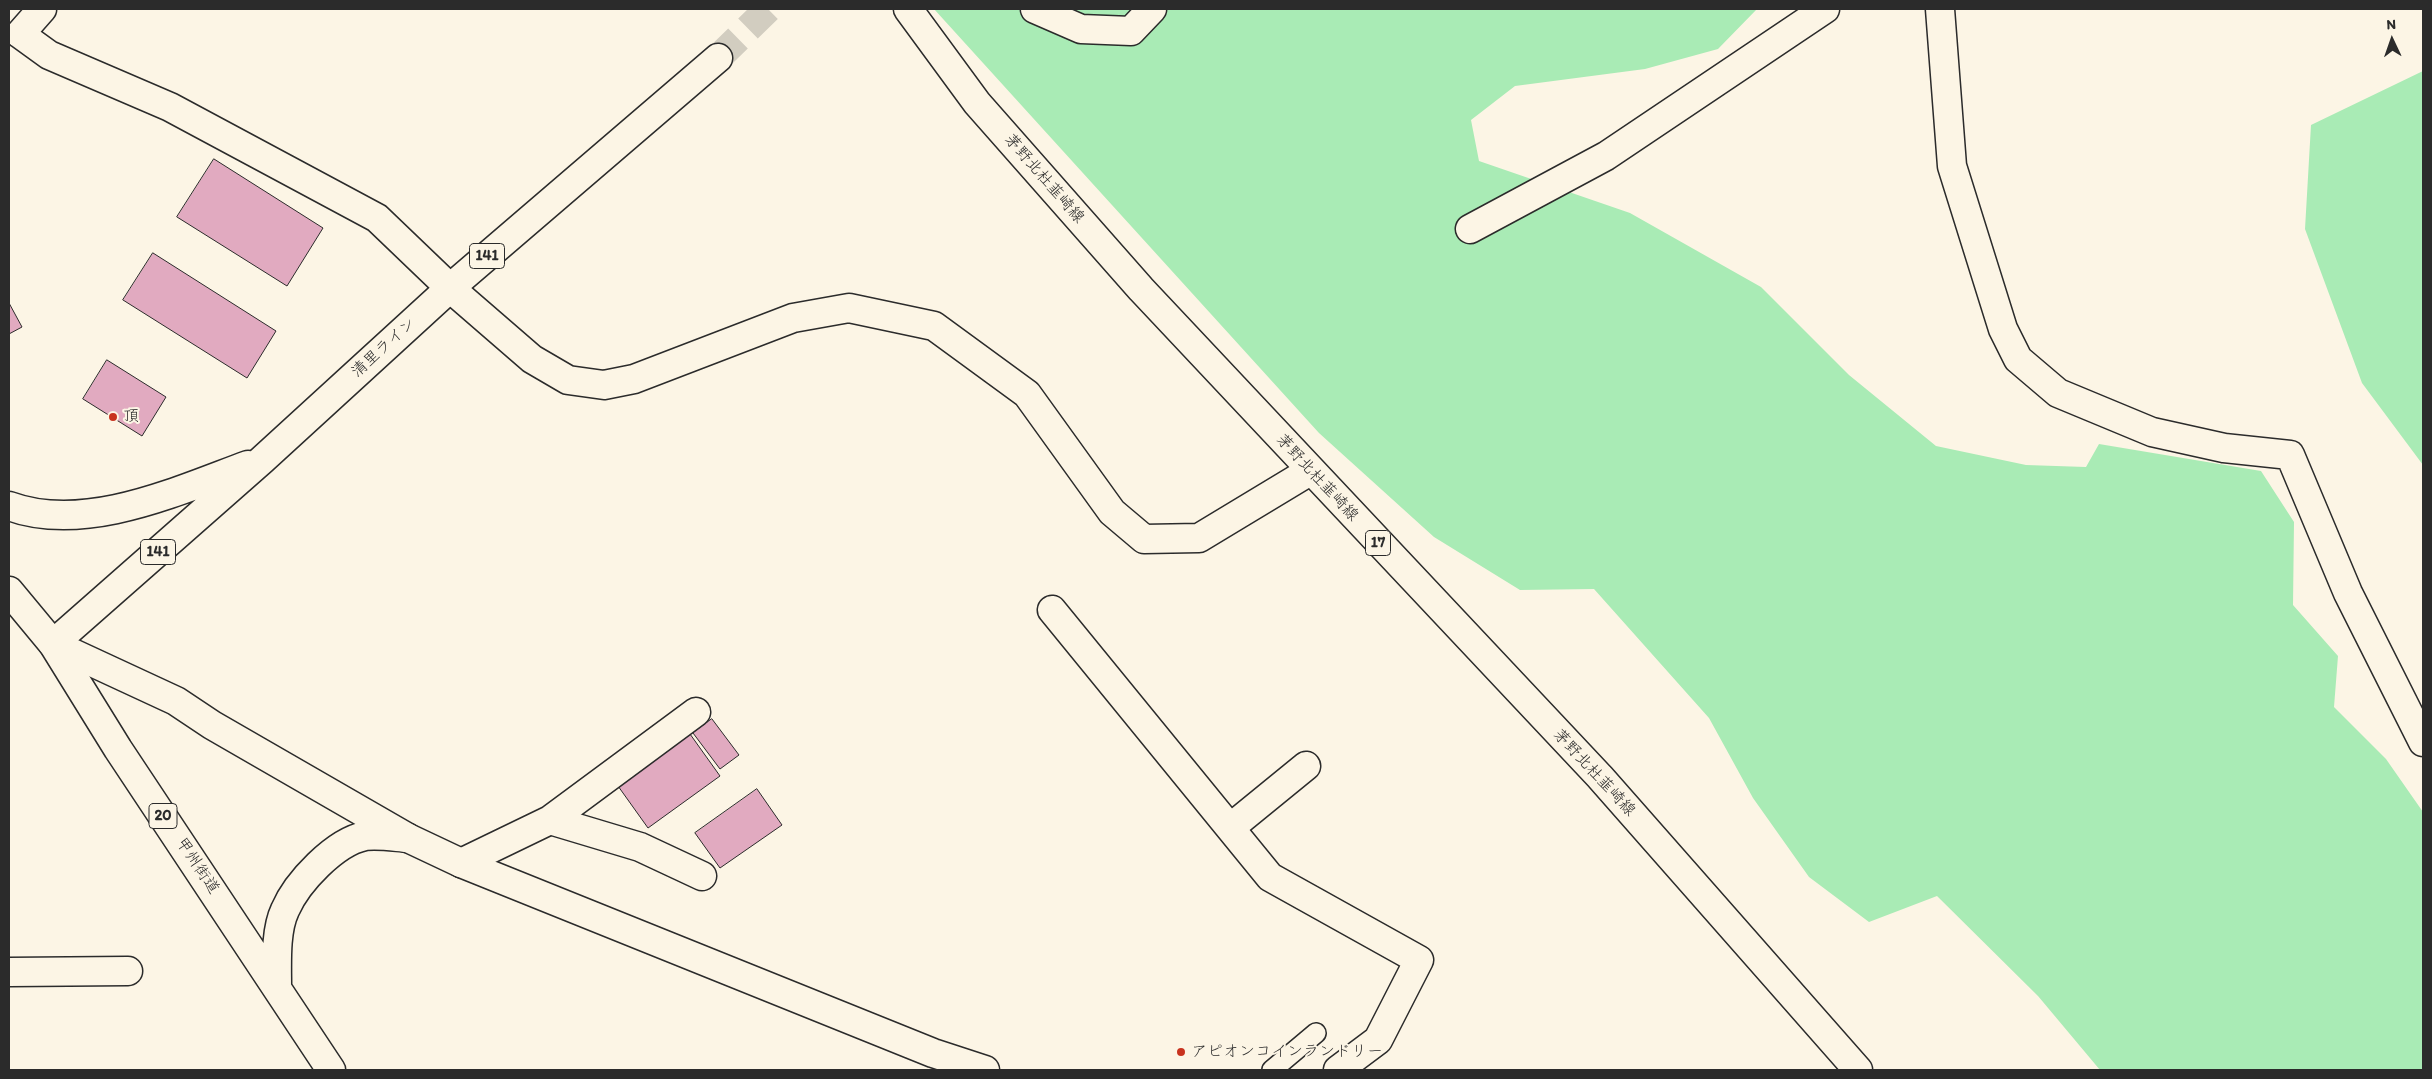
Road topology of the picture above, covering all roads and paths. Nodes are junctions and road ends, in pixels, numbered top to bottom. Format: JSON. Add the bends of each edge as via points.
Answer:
{"nodes":[{"id":1,"x":42,"y":9,"type":"edge"},
{"id":2,"x":908,"y":9,"type":"edge"},
{"id":3,"x":1035,"y":9,"type":"edge"},
{"id":4,"x":1152,"y":9,"type":"edge"},
{"id":5,"x":1825,"y":9,"type":"edge"},
{"id":6,"x":1940,"y":9,"type":"edge"},
{"id":7,"x":718,"y":58,"type":"tunnel mouth"},
{"id":8,"x":1470,"y":229,"type":"dead end"},
{"id":9,"x":450,"y":288,"type":"junction"},
{"id":10,"x":262,"y":460,"type":"junction"},
{"id":11,"x":1310,"y":471,"type":"junction"},
{"id":12,"x":9,"y":506,"type":"edge"},
{"id":13,"x":9,"y":591,"type":"edge"},
{"id":14,"x":1052,"y":610,"type":"dead end"},
{"id":15,"x":53,"y":644,"type":"junction"},
{"id":16,"x":696,"y":712,"type":"dead end"},
{"id":17,"x":2423,"y":742,"type":"edge"},
{"id":18,"x":1306,"y":766,"type":"dead end"},
{"id":19,"x":550,"y":820,"type":"junction"},
{"id":20,"x":1230,"y":828,"type":"junction"},
{"id":21,"x":408,"y":838,"type":"junction"},
{"id":22,"x":461,"y":863,"type":"junction"},
{"id":23,"x":702,"y":876,"type":"dead end"},
{"id":24,"x":128,"y":971,"type":"dead end"},
{"id":25,"x":9,"y":972,"type":"edge"},
{"id":26,"x":277,"y":987,"type":"junction"},
{"id":27,"x":1316,"y":1033,"type":"dead end"},
{"id":28,"x":331,"y":1070,"type":"edge"},
{"id":29,"x":986,"y":1070,"type":"edge"},
{"id":30,"x":1272,"y":1070,"type":"edge"},
{"id":31,"x":1338,"y":1070,"type":"edge"},
{"id":32,"x":1858,"y":1070,"type":"edge"}],
"edges":[{"from":1,"to":9,"type":"main road","via":[[20,34],[49,55],[170,107],[377,218]]},
{"from":2,"to":11,"type":"main road","name":"茅野北杜韮崎線","number":"17","via":[[984,111],[1141,289]]},
{"from":3,"to":4,"type":"main road","via":[[1081,29],[1131,31]]},
{"from":5,"to":8,"type":"main road","via":[[1606,156]]},
{"from":6,"to":17,"type":"main road","via":[[1952,166],[2003,329],[2018,359],[2058,393],[2152,432],[2224,448],[2290,455],[2348,593]]},
{"from":7,"to":9,"type":"main road","name":"清里ライン","number":"141"},
{"from":9,"to":10,"type":"main road","name":"清里ライン","number":"141"},
{"from":9,"to":11,"type":"main road","via":[[532,359],[568,380],[604,386],[634,379],[792,318],[849,308],[934,326],[1027,394],[1112,512],[1144,539],[1200,538]]},
{"from":10,"to":12,"type":"main road","via":[[136,505],[60,516],[25,512]]},
{"from":10,"to":15,"type":"main road","name":"清里ライン","number":"141"},
{"from":11,"to":32,"type":"main road","name":"茅野北杜韮崎線","number":"17","via":[[1600,777]]},
{"from":13,"to":15,"type":"main road","name":"甲州街道","number":"20"},
{"from":14,"to":20,"type":"main road"},
{"from":15,"to":21,"type":"main road","via":[[176,701]]},
{"from":15,"to":26,"type":"main road","name":"甲州街道","number":"20","via":[[118,749]]},
{"from":16,"to":19,"type":"main road"},
{"from":18,"to":20,"type":"main road"},
{"from":19,"to":22,"type":"main road"},
{"from":19,"to":23,"type":"main road","via":[[640,847]]},
{"from":20,"to":31,"type":"main road","via":[[1270,877],[1419,960],[1378,1040]]},
{"from":21,"to":22,"type":"main road"},
{"from":21,"to":26,"type":"main road","via":[[365,836],[336,848],[300,886],[284,911],[277,948]]},
{"from":22,"to":29,"type":"main road","via":[[933,1053]]},
{"from":24,"to":25,"type":"main road"},
{"from":26,"to":28,"type":"main road","name":"甲州街道","number":"20"},
{"from":27,"to":30,"type":"lane"}]}
